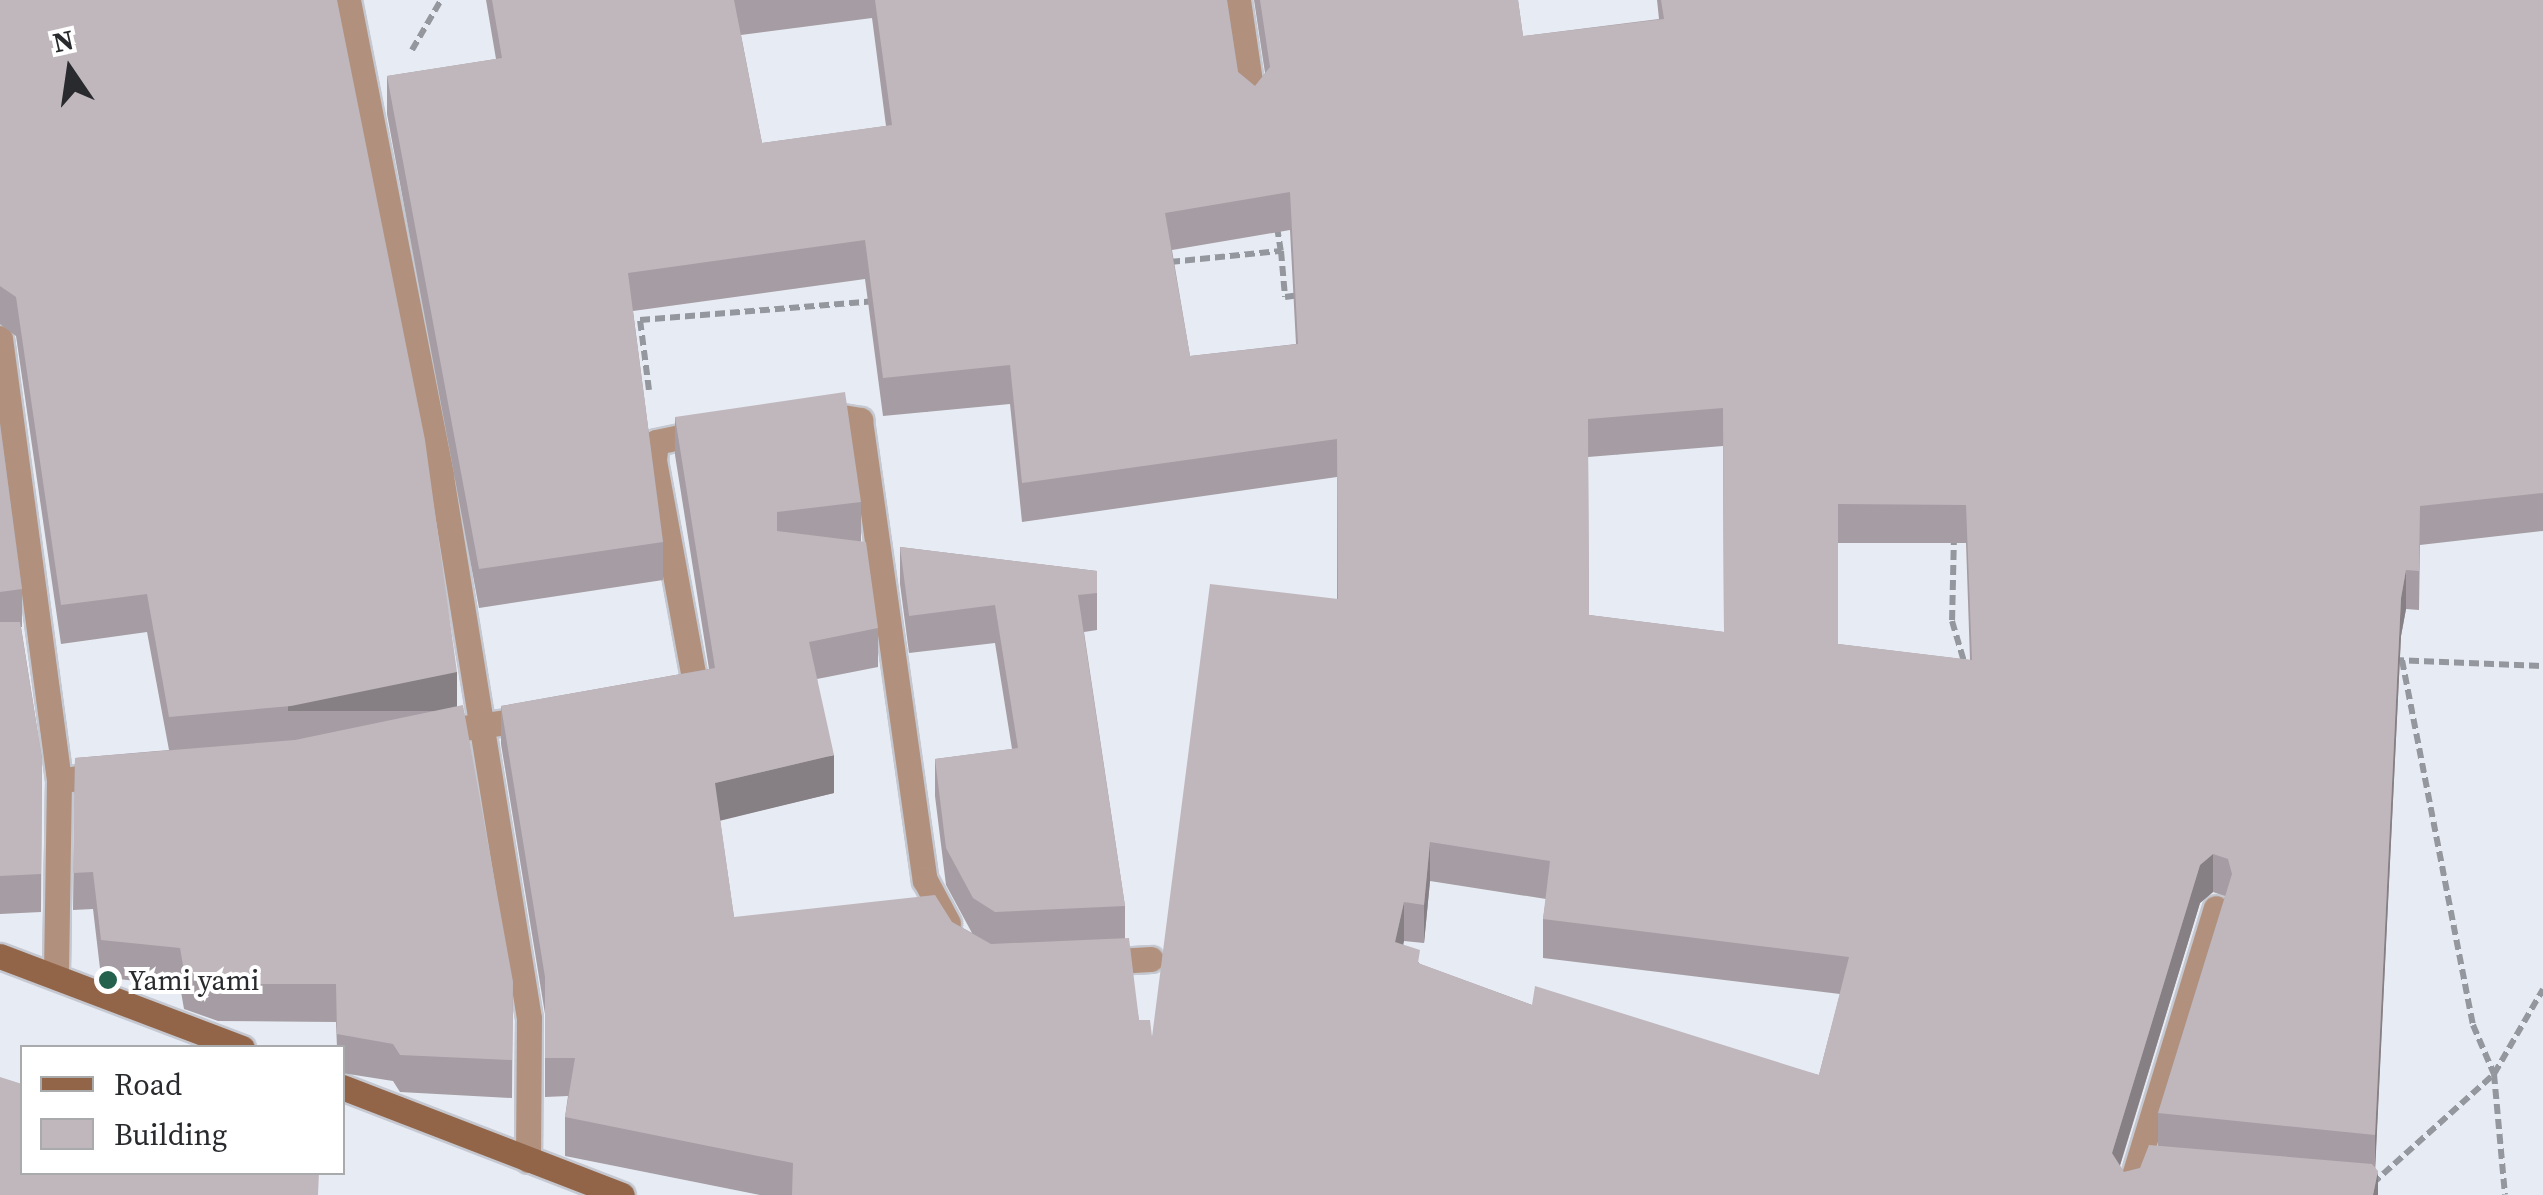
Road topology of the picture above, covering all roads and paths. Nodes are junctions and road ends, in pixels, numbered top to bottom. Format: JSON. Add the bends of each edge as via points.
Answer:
{"nodes":[{"id":1,"x":348,"y":0,"type":"edge"},
{"id":2,"x":440,"y":0,"type":"edge"},
{"id":3,"x":1238,"y":0,"type":"edge"},
{"id":4,"x":367,"y":97,"type":"junction"},
{"id":5,"x":1254,"y":108,"type":"edge"},
{"id":6,"x":1274,"y":215,"type":"edge"},
{"id":7,"x":1281,"y":251,"type":"junction"},
{"id":8,"x":1160,"y":262,"type":"edge"},
{"id":9,"x":1324,"y":294,"type":"edge"},
{"id":10,"x":897,"y":298,"type":"edge"},
{"id":11,"x":0,"y":338,"type":"edge"},
{"id":12,"x":786,"y":416,"type":"edge"},
{"id":13,"x":730,"y":426,"type":"edge"},
{"id":14,"x":656,"y":442,"type":"junction"},
{"id":15,"x":1954,"y":530,"type":"edge"},
{"id":16,"x":45,"y":641,"type":"junction"},
{"id":17,"x":15,"y":644,"type":"edge"},
{"id":18,"x":2386,"y":660,"type":"edge"},
{"id":19,"x":2402,"y":660,"type":"junction"},
{"id":20,"x":2543,"y":666,"type":"edge"},
{"id":21,"x":1974,"y":674,"type":"edge"},
{"id":22,"x":666,"y":706,"type":"edge"},
{"id":23,"x":572,"y":714,"type":"edge"},
{"id":24,"x":479,"y":723,"type":"junction"},
{"id":25,"x":404,"y":738,"type":"edge"},
{"id":26,"x":137,"y":769,"type":"edge"},
{"id":27,"x":59,"y":781,"type":"junction"},
{"id":28,"x":2216,"y":908,"type":"dead end"},
{"id":29,"x":961,"y":947,"type":"edge"},
{"id":30,"x":0,"y":956,"type":"edge"},
{"id":31,"x":1151,"y":959,"type":"dead end"},
{"id":32,"x":1065,"y":962,"type":"edge"},
{"id":33,"x":56,"y":974,"type":"junction"},
{"id":34,"x":2543,"y":989,"type":"edge"},
{"id":35,"x":234,"y":1045,"type":"edge"},
{"id":36,"x":2494,"y":1074,"type":"junction"},
{"id":37,"x":345,"y":1088,"type":"edge"},
{"id":38,"x":528,"y":1160,"type":"junction"},
{"id":39,"x":2138,"y":1166,"type":"junction"},
{"id":40,"x":2176,"y":1170,"type":"edge"},
{"id":41,"x":2367,"y":1188,"type":"edge"},
{"id":42,"x":622,"y":1195,"type":"edge"},
{"id":43,"x":2128,"y":1195,"type":"edge"},
{"id":44,"x":2505,"y":1195,"type":"edge"}],
"edges":[{"from":1,"to":4,"type":"street"},
{"from":2,"to":4,"type":"path","via":[[413,49]]},
{"from":3,"to":5,"type":"street"},
{"from":4,"to":24,"type":"street"},
{"from":6,"to":7,"type":"path"},
{"from":7,"to":8,"type":"path"},
{"from":7,"to":9,"type":"path","via":[[1285,296]]},
{"from":10,"to":14,"type":"path","via":[[640,320]]},
{"from":11,"to":16,"type":"street"},
{"from":12,"to":29,"type":"street","via":[[842,410],[860,420],[926,880]]},
{"from":13,"to":14,"type":"street"},
{"from":14,"to":22,"type":"street","via":[[702,690],[693,702]]},
{"from":15,"to":21,"type":"path","via":[[1952,620]]},
{"from":16,"to":17,"type":"street"},
{"from":16,"to":27,"type":"street"},
{"from":18,"to":19,"type":"path"},
{"from":19,"to":20,"type":"path"},
{"from":19,"to":36,"type":"path","via":[[2473,1025]]},
{"from":23,"to":24,"type":"street"},
{"from":24,"to":25,"type":"street"},
{"from":24,"to":38,"type":"street","via":[[530,1018]]},
{"from":26,"to":27,"type":"street"},
{"from":27,"to":33,"type":"street"},
{"from":28,"to":39,"type":"street"},
{"from":30,"to":33,"type":"main road"},
{"from":31,"to":32,"type":"street"},
{"from":33,"to":35,"type":"main road"},
{"from":34,"to":36,"type":"path"},
{"from":36,"to":41,"type":"path"},
{"from":36,"to":44,"type":"path"},
{"from":37,"to":38,"type":"main road"},
{"from":38,"to":42,"type":"main road"},
{"from":39,"to":40,"type":"street"},
{"from":39,"to":43,"type":"street"}]}
